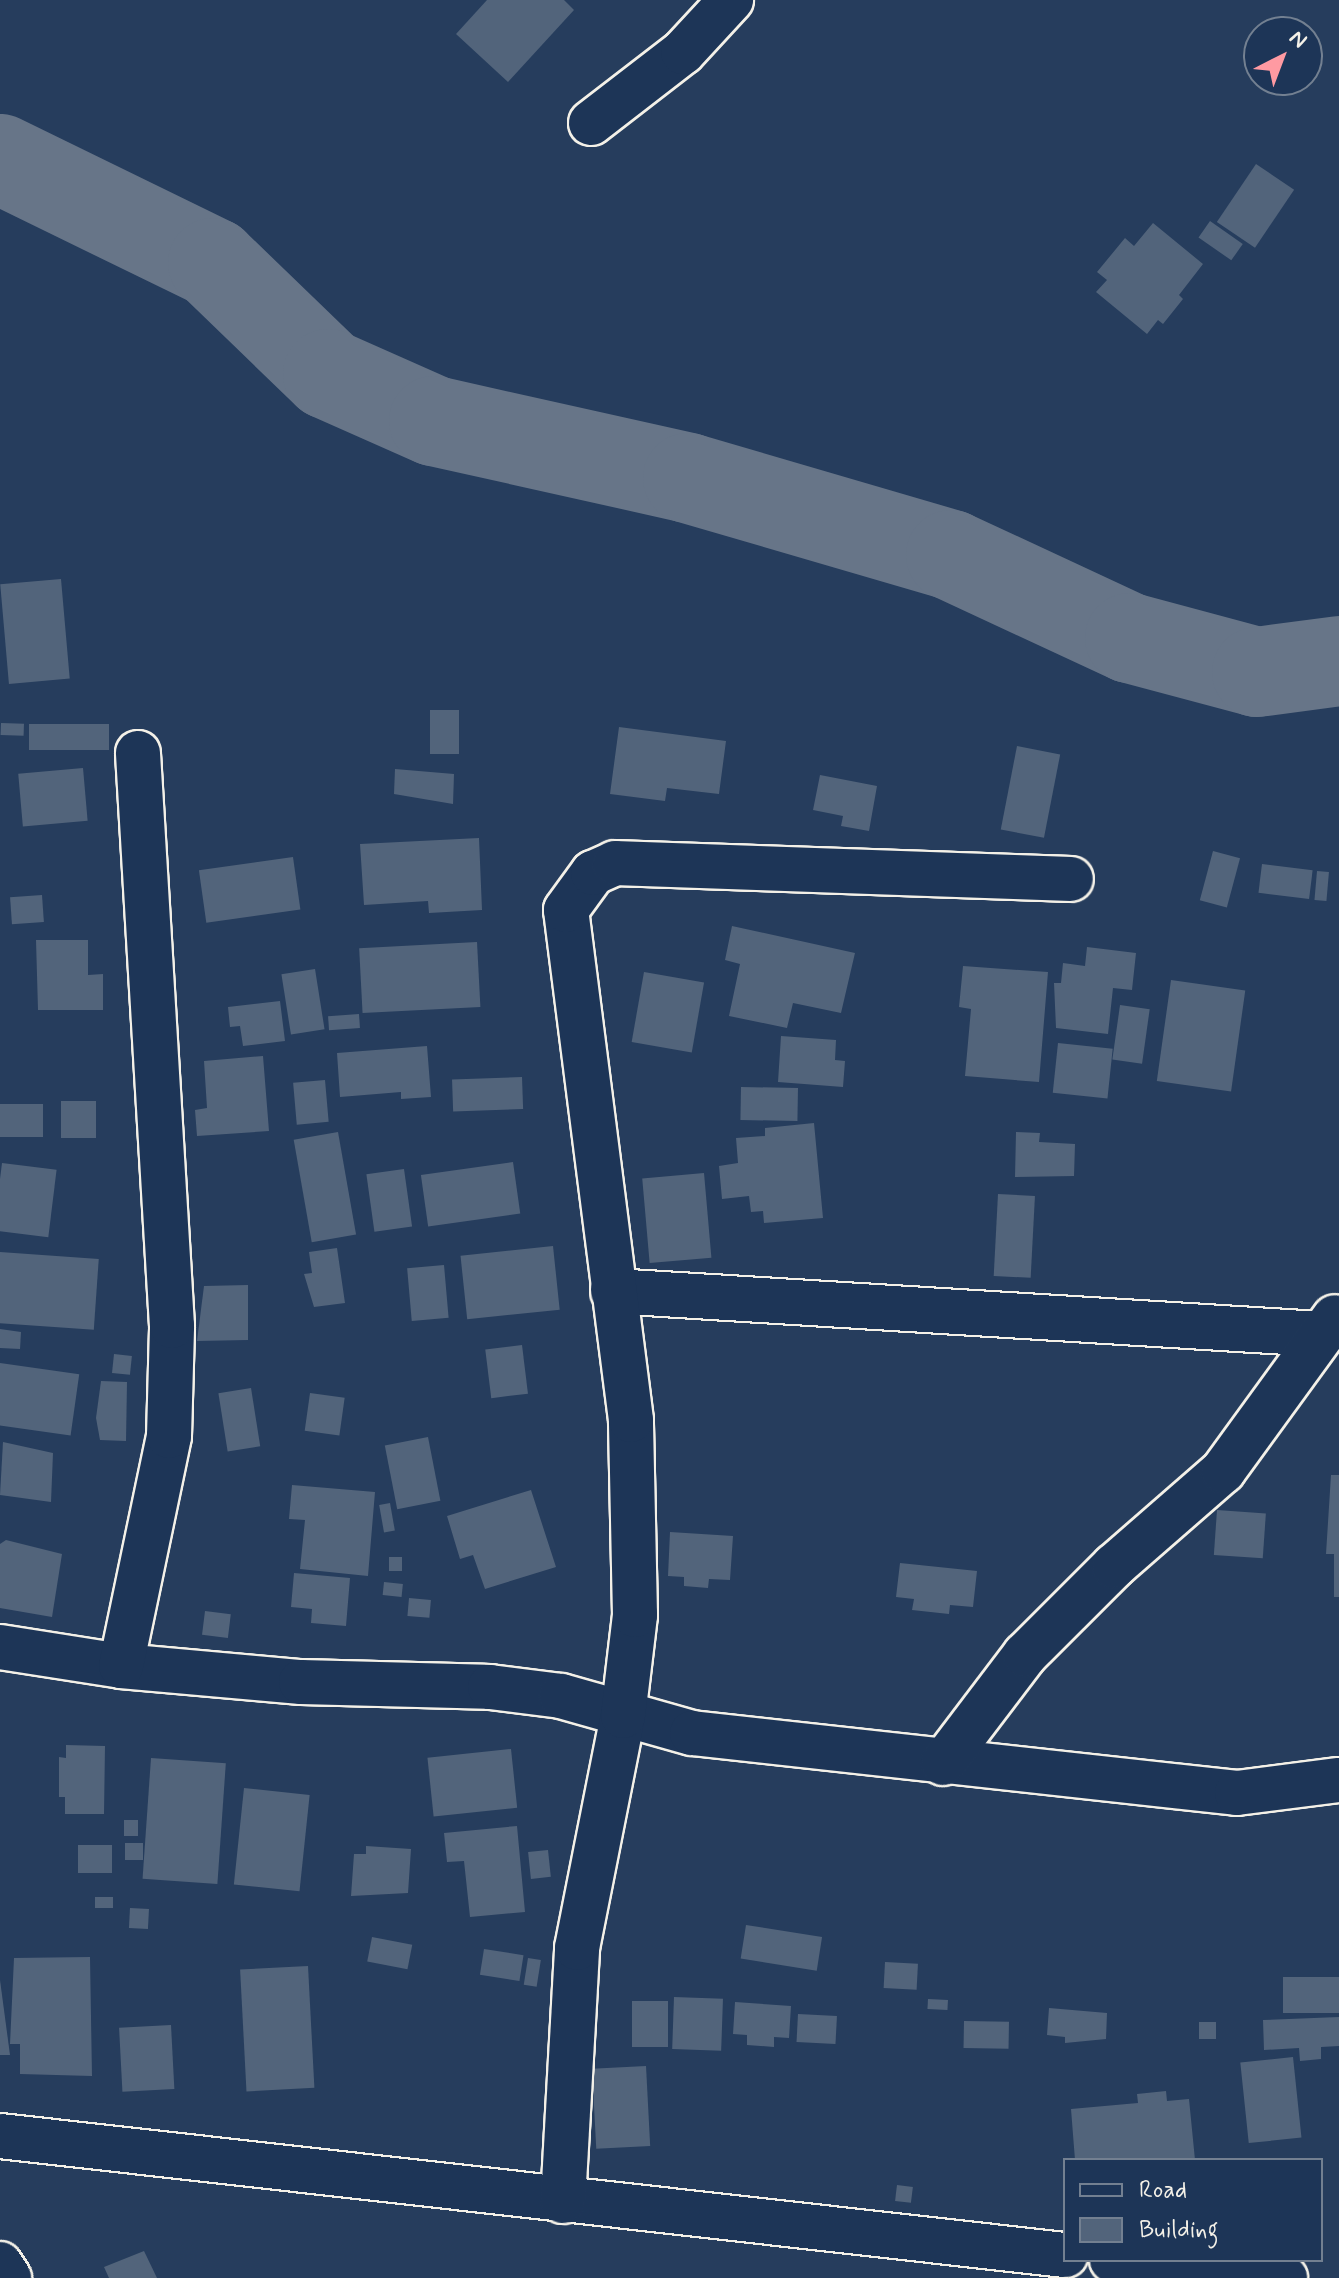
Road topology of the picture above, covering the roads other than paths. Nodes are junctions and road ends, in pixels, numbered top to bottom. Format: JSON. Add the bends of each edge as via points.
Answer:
{"nodes":[{"id":1,"x":731,"y":0,"type":"edge"},
{"id":2,"x":591,"y":123,"type":"dead end"},
{"id":3,"x":138,"y":753,"type":"dead end"},
{"id":4,"x":1071,"y":879,"type":"dead end"},
{"id":5,"x":613,"y":1291,"type":"junction"},
{"id":6,"x":1330,"y":1323,"type":"edge"},
{"id":7,"x":0,"y":1647,"type":"edge"},
{"id":8,"x":121,"y":1666,"type":"junction"},
{"id":9,"x":623,"y":1716,"type":"junction"},
{"id":10,"x":943,"y":1763,"type":"junction"},
{"id":11,"x":1339,"y":1780,"type":"edge"},
{"id":12,"x":0,"y":2136,"type":"edge"},
{"id":13,"x":563,"y":2201,"type":"junction"},
{"id":14,"x":1063,"y":2255,"type":"edge"},
{"id":15,"x":1127,"y":2262,"type":"edge"},
{"id":16,"x":0,"y":2264,"type":"edge"},
{"id":17,"x":1230,"y":2276,"type":"edge"},
{"id":18,"x":9,"y":2278,"type":"edge"},
{"id":19,"x":1285,"y":2278,"type":"edge"}],
"edges":[{"from":1,"to":2,"type":"street","via":[[683,52]]},
{"from":3,"to":8,"type":"street","via":[[172,1326],[169,1436]]},
{"from":4,"to":5,"type":"street","via":[[631,863],[593,873],[566,910]]},
{"from":5,"to":6,"type":"street"},
{"from":5,"to":9,"type":"street","via":[[631,1420],[635,1615]]},
{"from":6,"to":10,"type":"street","via":[[1223,1471],[1114,1566],[1025,1655]]},
{"from":7,"to":8,"type":"street"},
{"from":8,"to":9,"type":"street","via":[[301,1682],[490,1687],[561,1696]]},
{"from":9,"to":10,"type":"street","via":[[692,1733]]},
{"from":9,"to":13,"type":"street","via":[[577,1948]]},
{"from":10,"to":11,"type":"street","via":[[1237,1793]]},
{"from":12,"to":13,"type":"street"},
{"from":13,"to":14,"type":"street"},
{"from":15,"to":17,"type":"street"},
{"from":16,"to":18,"type":"street"},
{"from":17,"to":19,"type":"street"}]}
